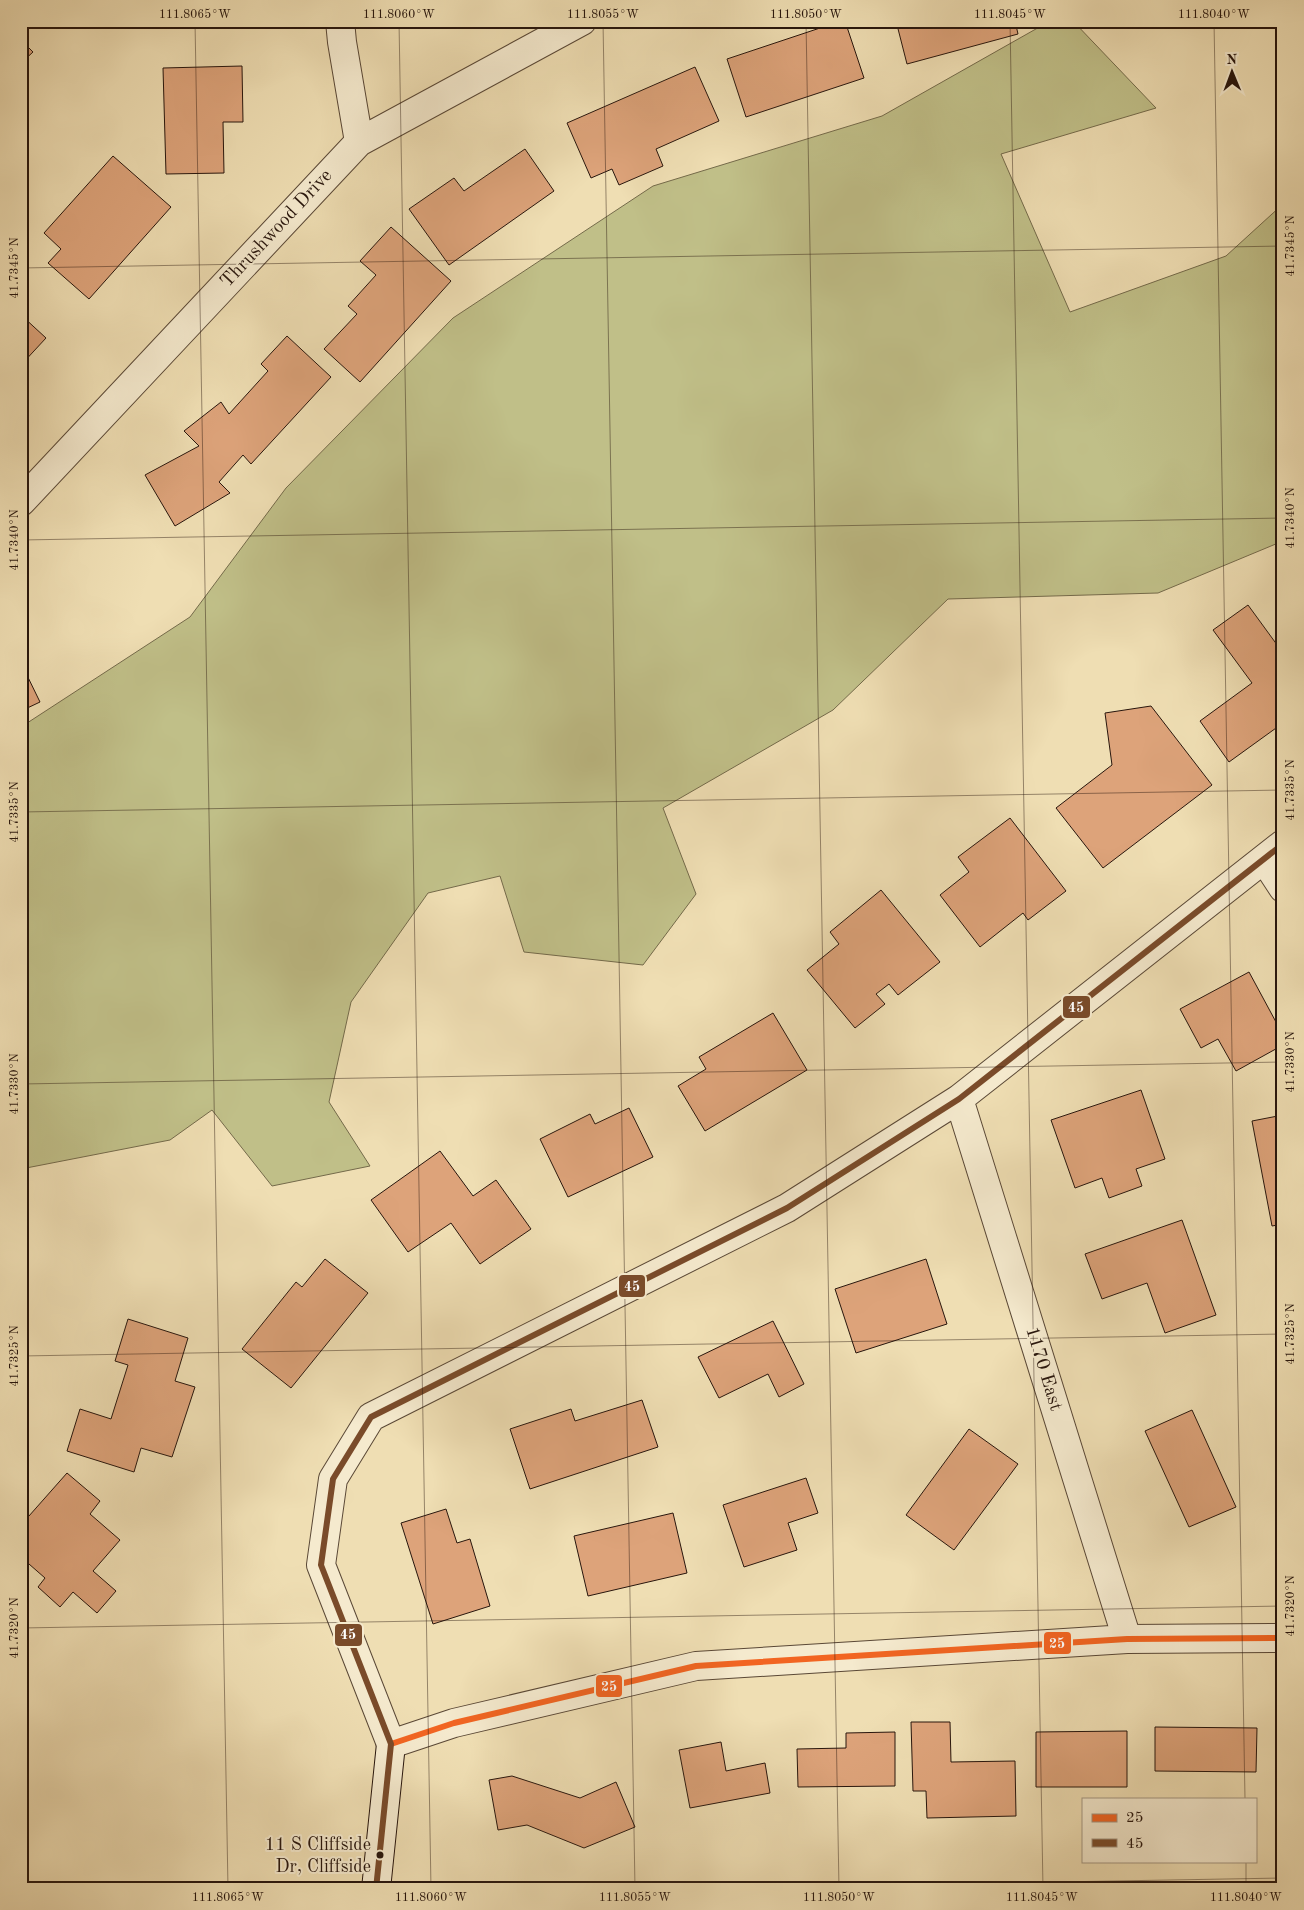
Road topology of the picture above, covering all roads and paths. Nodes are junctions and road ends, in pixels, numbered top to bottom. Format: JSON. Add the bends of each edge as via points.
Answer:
{"nodes":[{"id":1,"x":340,"y":21,"type":"edge"},
{"id":2,"x":582,"y":21,"type":"edge"},
{"id":3,"x":359,"y":142,"type":"junction"},
{"id":4,"x":21,"y":502,"type":"edge"},
{"id":5,"x":1273,"y":851,"type":"edge"},
{"id":6,"x":1283,"y":888,"type":"edge"},
{"id":7,"x":959,"y":1099,"type":"junction"},
{"id":8,"x":1283,"y":1638,"type":"edge"},
{"id":9,"x":1127,"y":1639,"type":"junction"},
{"id":10,"x":392,"y":1744,"type":"junction"},
{"id":11,"x":376,"y":1889,"type":"edge"}],
"edges":[{"from":1,"to":3,"type":"street"},
{"from":2,"to":3,"type":"street","name":"Thrushwood Drive"},
{"from":3,"to":4,"type":"street","name":"Thrushwood Drive"},
{"from":5,"to":6,"type":"street"},
{"from":5,"to":7,"type":"street"},
{"from":7,"to":9,"type":"street","name":"1170 East"},
{"from":7,"to":10,"type":"street","via":[[787,1208],[371,1417],[333,1480],[321,1564]]},
{"from":8,"to":9,"type":"street"},
{"from":9,"to":10,"type":"street","via":[[696,1666],[454,1723]]},
{"from":10,"to":11,"type":"street"}]}
